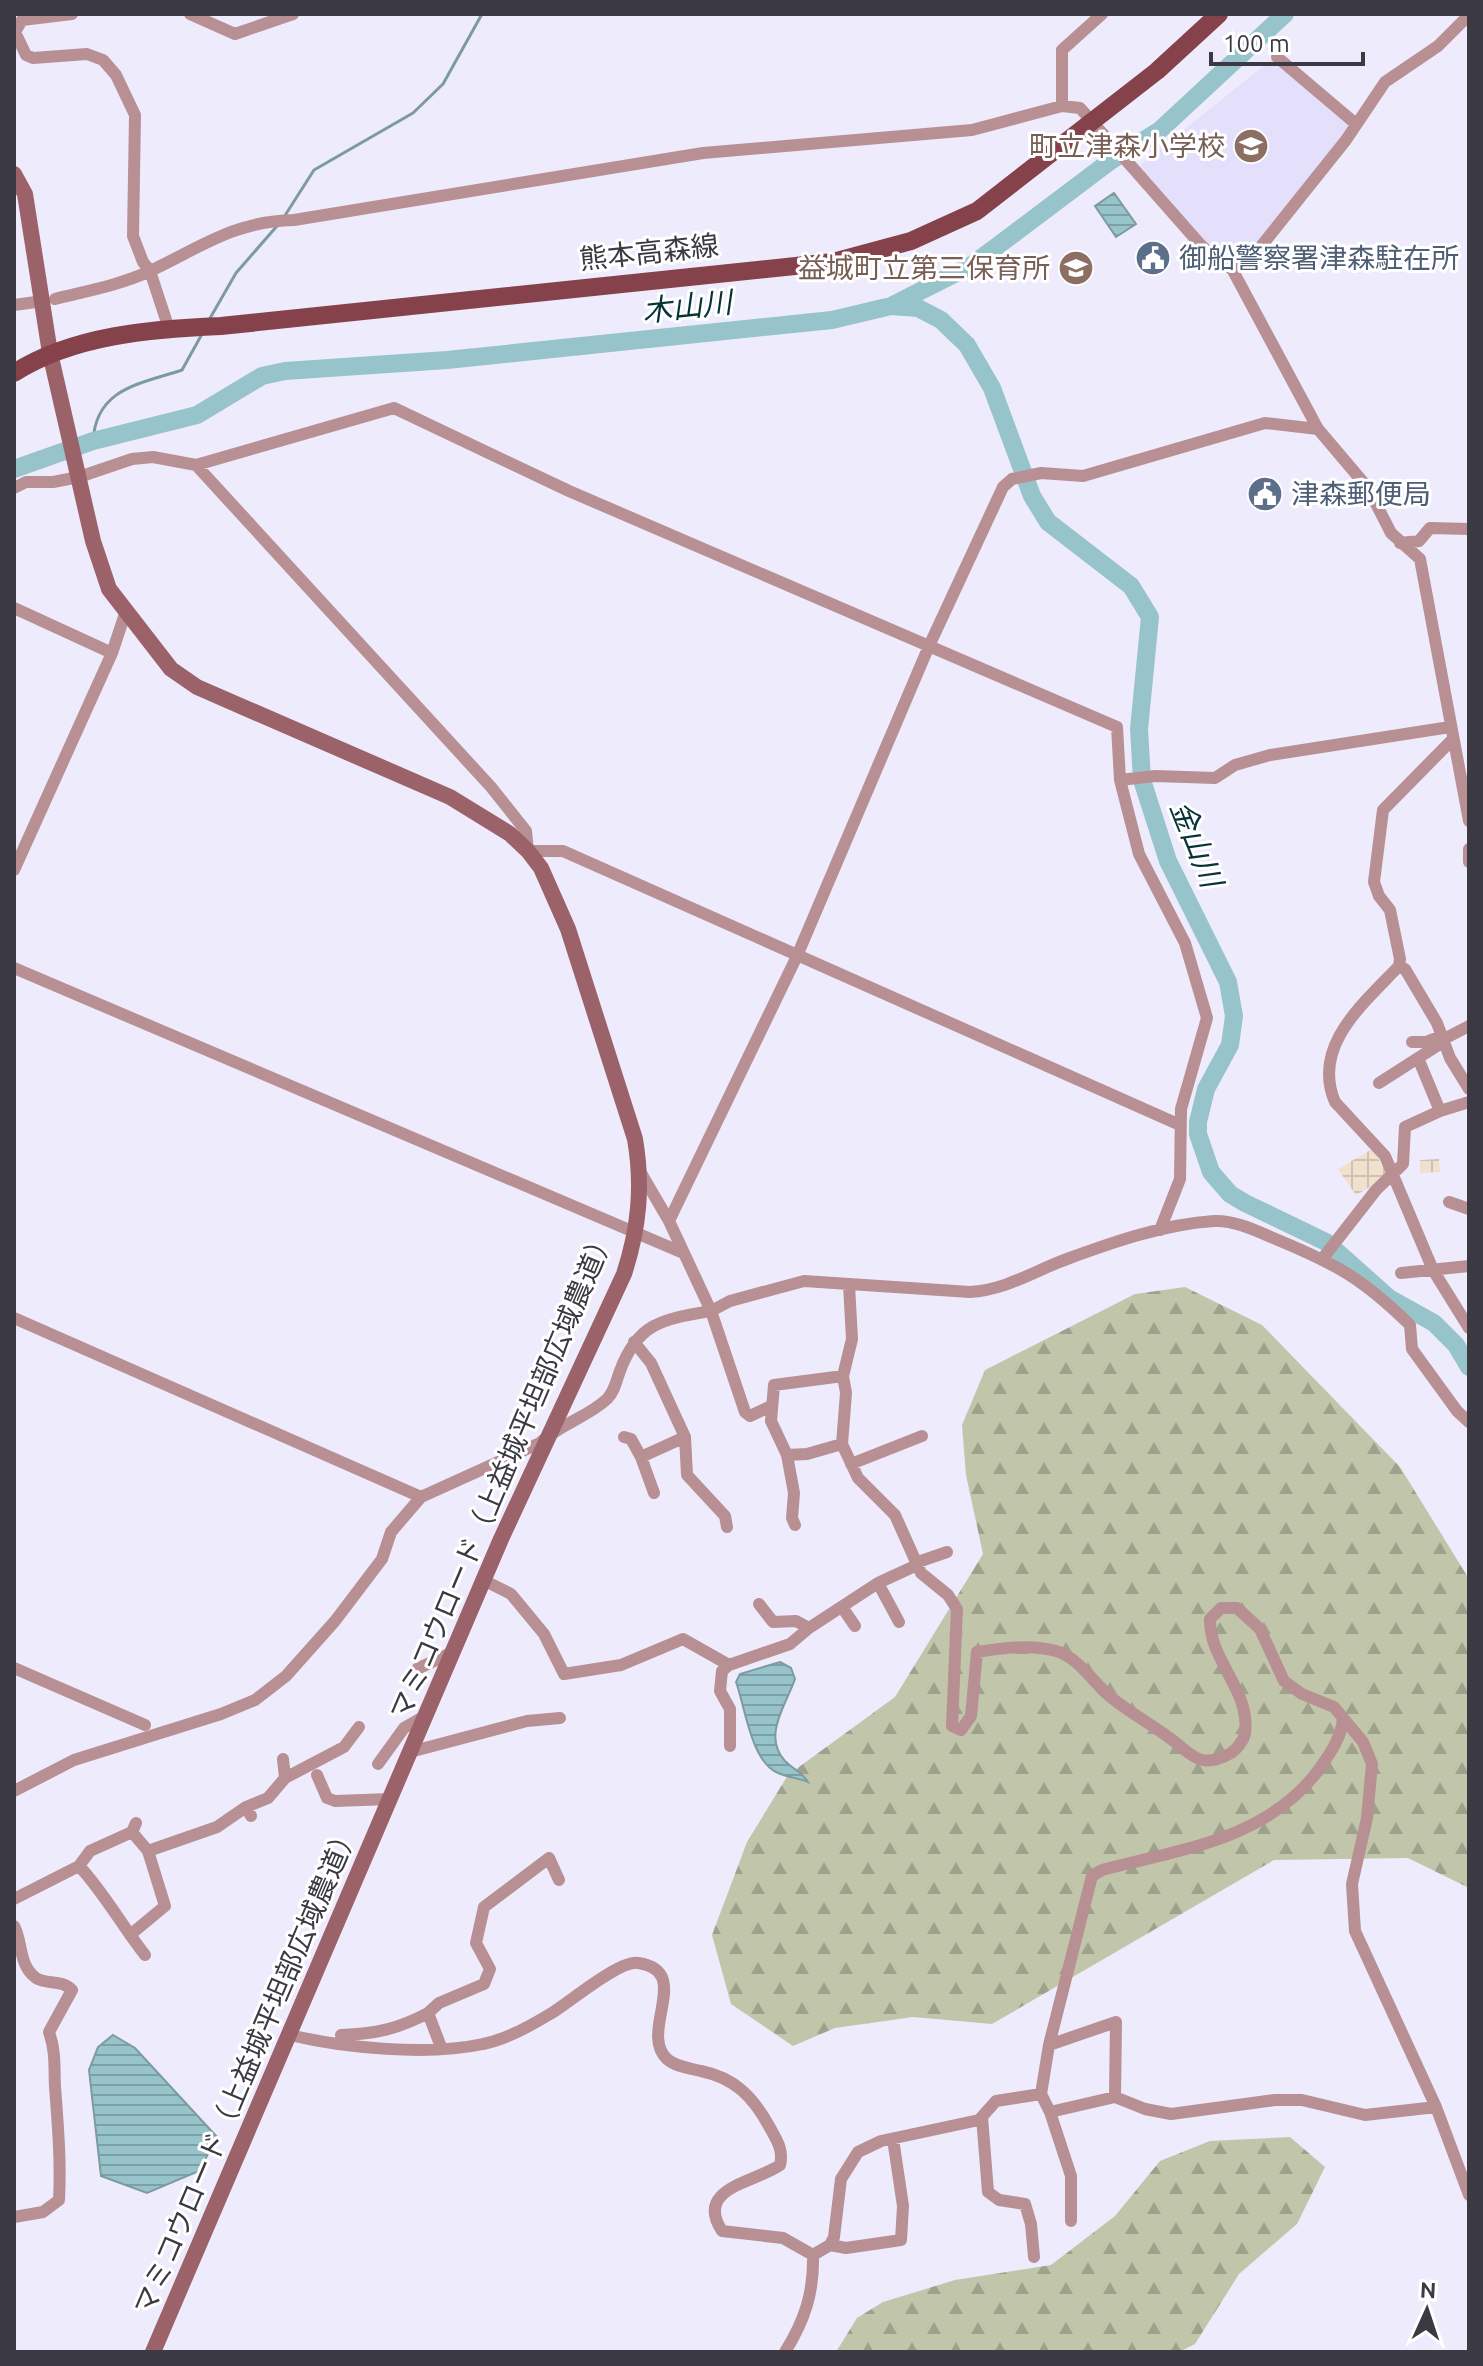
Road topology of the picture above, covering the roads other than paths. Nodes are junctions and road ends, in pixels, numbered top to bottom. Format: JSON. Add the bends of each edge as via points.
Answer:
{"nodes":[{"id":1,"x":72,"y":14,"type":"edge"},
{"id":2,"x":190,"y":14,"type":"edge"},
{"id":3,"x":293,"y":14,"type":"edge"},
{"id":4,"x":1079,"y":14,"type":"edge"},
{"id":5,"x":1102,"y":14,"type":"edge"},
{"id":6,"x":1469,"y":15,"type":"edge"},
{"id":7,"x":1208,"y":18,"type":"edge"},
{"id":8,"x":1090,"y":25,"type":"junction"},
{"id":9,"x":1277,"y":57,"type":"dead end"},
{"id":10,"x":1062,"y":106,"type":"junction"},
{"id":11,"x":1356,"y":124,"type":"junction"},
{"id":12,"x":1094,"y":127,"type":"junction"},
{"id":13,"x":14,"y":174,"type":"edge"},
{"id":14,"x":1232,"y":269,"type":"junction"},
{"id":15,"x":150,"y":271,"type":"junction"},
{"id":16,"x":55,"y":299,"type":"dead end"},
{"id":17,"x":36,"y":302,"type":"dead end"},
{"id":18,"x":14,"y":305,"type":"edge"},
{"id":19,"x":169,"y":329,"type":"junction"},
{"id":20,"x":50,"y":353,"type":"junction"},
{"id":21,"x":14,"y":373,"type":"edge"},
{"id":22,"x":1318,"y":429,"type":"junction"},
{"id":23,"x":196,"y":465,"type":"junction"},
{"id":24,"x":77,"y":472,"type":"junction"},
{"id":25,"x":14,"y":488,"type":"edge"},
{"id":26,"x":1469,"y":529,"type":"edge"},
{"id":27,"x":1400,"y":543,"type":"junction"},
{"id":28,"x":14,"y":608,"type":"edge"},
{"id":29,"x":125,"y":614,"type":"junction"},
{"id":30,"x":929,"y":646,"type":"junction"},
{"id":31,"x":112,"y":653,"type":"junction"},
{"id":32,"x":1452,"y":733,"type":"junction"},
{"id":33,"x":1124,"y":779,"type":"junction"},
{"id":34,"x":1465,"y":781,"type":"edge"},
{"id":35,"x":1469,"y":821,"type":"edge"},
{"id":36,"x":1469,"y":849,"type":"edge"},
{"id":37,"x":528,"y":851,"type":"junction"},
{"id":38,"x":1469,"y":862,"type":"edge"},
{"id":39,"x":14,"y":870,"type":"edge"},
{"id":40,"x":797,"y":956,"type":"junction"},
{"id":41,"x":1399,"y":966,"type":"junction"},
{"id":42,"x":14,"y":968,"type":"edge"},
{"id":43,"x":1469,"y":1026,"type":"edge"},
{"id":44,"x":1442,"y":1039,"type":"junction"},
{"id":45,"x":1412,"y":1042,"type":"dead end"},
{"id":46,"x":1418,"y":1058,"type":"junction"},
{"id":47,"x":1379,"y":1083,"type":"dead end"},
{"id":48,"x":1469,"y":1089,"type":"edge"},
{"id":49,"x":1469,"y":1102,"type":"edge"},
{"id":50,"x":1440,"y":1111,"type":"junction"},
{"id":51,"x":1180,"y":1125,"type":"junction"},
{"id":52,"x":641,"y":1173,"type":"junction"},
{"id":53,"x":1391,"y":1174,"type":"junction"},
{"id":54,"x":1449,"y":1202,"type":"dead end"},
{"id":55,"x":1469,"y":1209,"type":"edge"},
{"id":56,"x":669,"y":1221,"type":"junction"},
{"id":57,"x":1160,"y":1230,"type":"junction"},
{"id":58,"x":637,"y":1235,"type":"junction"},
{"id":59,"x":681,"y":1252,"type":"junction"},
{"id":60,"x":1323,"y":1258,"type":"junction"},
{"id":61,"x":1469,"y":1266,"type":"edge"},
{"id":62,"x":1433,"y":1270,"type":"junction"},
{"id":63,"x":1401,"y":1273,"type":"dead end"},
{"id":64,"x":849,"y":1285,"type":"junction"},
{"id":65,"x":711,"y":1311,"type":"junction"},
{"id":66,"x":14,"y":1318,"type":"edge"},
{"id":67,"x":1469,"y":1328,"type":"edge"},
{"id":68,"x":634,"y":1342,"type":"junction"},
{"id":69,"x":843,"y":1376,"type":"junction"},
{"id":70,"x":769,"y":1407,"type":"junction"},
{"id":71,"x":1469,"y":1422,"type":"edge"},
{"id":72,"x":554,"y":1430,"type":"junction"},
{"id":73,"x":922,"y":1436,"type":"dead end"},
{"id":74,"x":624,"y":1437,"type":"dead end"},
{"id":75,"x":685,"y":1437,"type":"junction"},
{"id":76,"x":842,"y":1444,"type":"junction"},
{"id":77,"x":787,"y":1455,"type":"junction"},
{"id":78,"x":641,"y":1457,"type":"junction"},
{"id":79,"x":851,"y":1464,"type":"junction"},
{"id":80,"x":654,"y":1493,"type":"dead end"},
{"id":81,"x":421,"y":1497,"type":"junction"},
{"id":82,"x":795,"y":1525,"type":"dead end"},
{"id":83,"x":727,"y":1527,"type":"dead end"},
{"id":84,"x":947,"y":1552,"type":"dead end"},
{"id":85,"x":916,"y":1564,"type":"junction"},
{"id":86,"x":483,"y":1580,"type":"junction"},
{"id":87,"x":878,"y":1583,"type":"junction"},
{"id":88,"x":759,"y":1604,"type":"dead end"},
{"id":89,"x":842,"y":1607,"type":"junction"},
{"id":90,"x":899,"y":1622,"type":"dead end"},
{"id":91,"x":855,"y":1626,"type":"dead end"},
{"id":92,"x":809,"y":1628,"type":"junction"},
{"id":93,"x":453,"y":1652,"type":"junction"},
{"id":94,"x":729,"y":1665,"type":"junction"},
{"id":95,"x":14,"y":1668,"type":"edge"},
{"id":96,"x":417,"y":1669,"type":"dead end"},
{"id":97,"x":425,"y":1716,"type":"junction"},
{"id":98,"x":560,"y":1718,"type":"dead end"},
{"id":99,"x":1343,"y":1719,"type":"junction"},
{"id":100,"x":145,"y":1725,"type":"dead end"},
{"id":101,"x":359,"y":1727,"type":"dead end"},
{"id":102,"x":730,"y":1746,"type":"dead end"},
{"id":103,"x":410,"y":1752,"type":"junction"},
{"id":104,"x":283,"y":1759,"type":"dead end"},
{"id":105,"x":378,"y":1764,"type":"dead end"},
{"id":106,"x":317,"y":1775,"type":"dead end"},
{"id":107,"x":285,"y":1778,"type":"junction"},
{"id":108,"x":14,"y":1791,"type":"edge"},
{"id":109,"x":390,"y":1799,"type":"junction"},
{"id":110,"x":148,"y":1851,"type":"junction"},
{"id":111,"x":79,"y":1866,"type":"junction"},
{"id":112,"x":559,"y":1880,"type":"dead end"},
{"id":113,"x":14,"y":1899,"type":"edge"},
{"id":114,"x":14,"y":1926,"type":"edge"},
{"id":115,"x":130,"y":1935,"type":"junction"},
{"id":116,"x":145,"y":1955,"type":"dead end"},
{"id":117,"x":18,"y":1963,"type":"edge"},
{"id":118,"x":428,"y":2013,"type":"junction"},
{"id":119,"x":290,"y":2035,"type":"junction"},
{"id":120,"x":341,"y":2035,"type":"dead end"},
{"id":121,"x":1049,"y":2045,"type":"junction"},
{"id":122,"x":441,"y":2047,"type":"junction"},
{"id":123,"x":1041,"y":2094,"type":"junction"},
{"id":124,"x":1115,"y":2097,"type":"junction"},
{"id":125,"x":1436,"y":2107,"type":"junction"},
{"id":126,"x":1050,"y":2112,"type":"junction"},
{"id":127,"x":982,"y":2117,"type":"junction"},
{"id":128,"x":893,"y":2139,"type":"junction"},
{"id":129,"x":1469,"y":2195,"type":"edge"},
{"id":130,"x":14,"y":2217,"type":"edge"},
{"id":131,"x":1071,"y":2221,"type":"dead end"},
{"id":132,"x":830,"y":2245,"type":"junction"},
{"id":133,"x":813,"y":2255,"type":"junction"},
{"id":134,"x":1034,"y":2257,"type":"dead end"},
{"id":135,"x":153,"y":2352,"type":"edge"},
{"id":136,"x":785,"y":2352,"type":"edge"}],
"edges":[{"from":1,"to":15,"type":"street","via":[[22,20],[15,32],[26,55],[33,58],[87,54],[103,60],[116,75],[135,115],[133,236]]},
{"from":2,"to":3,"type":"street","via":[[235,34]]},
{"from":4,"to":8,"type":"street"},
{"from":5,"to":8,"type":"street"},
{"from":6,"to":11,"type":"street","via":[[1438,46],[1385,82]]},
{"from":7,"to":12,"type":"main road","name":"熊本高森線"},
{"from":8,"to":10,"type":"street","via":[[1062,50]]},
{"from":9,"to":11,"type":"street"},
{"from":10,"to":12,"type":"street","via":[[1080,108]]},
{"from":10,"to":15,"type":"street","via":[[972,130],[731,150],[294,220],[264,220],[195,245]]},
{"from":11,"to":14,"type":"street","via":[[1251,259]]},
{"from":12,"to":14,"type":"street","via":[[1217,261]]},
{"from":12,"to":19,"type":"main road","name":"熊本高森線","via":[[977,211],[911,241],[833,262]]},
{"from":13,"to":20,"type":"street","name":"マミコウロード（上益城平坦部広域農道）","via":[[25,194]]},
{"from":14,"to":22,"type":"street"},
{"from":15,"to":16,"type":"street"},
{"from":15,"to":19,"type":"street"},
{"from":17,"to":18,"type":"street"},
{"from":19,"to":20,"type":"main road","name":"熊本高森線"},
{"from":20,"to":21,"type":"main road","name":"熊本高森線"},
{"from":20,"to":24,"type":"street","name":"マミコウロード（上益城平坦部広域農道）"},
{"from":22,"to":27,"type":"street","via":[[1368,488]]},
{"from":22,"to":30,"type":"street","via":[[1265,423],[1083,476],[1041,473],[1012,479],[1003,487]]},
{"from":23,"to":24,"type":"street","via":[[153,457]]},
{"from":23,"to":30,"type":"street","via":[[394,408],[569,491]]},
{"from":23,"to":37,"type":"street","via":[[491,787],[526,831]]},
{"from":24,"to":25,"type":"street"},
{"from":24,"to":29,"type":"street","name":"マミコウロード（上益城平坦部広域農道）","via":[[109,589]]},
{"from":26,"to":27,"type":"street","via":[[1430,528],[1419,541]]},
{"from":27,"to":32,"type":"street","via":[[1424,569]]},
{"from":28,"to":31,"type":"street"},
{"from":29,"to":31,"type":"street"},
{"from":29,"to":37,"type":"street","name":"マミコウロード（上益城平坦部広域農道）","via":[[171,669],[197,687],[450,797]]},
{"from":30,"to":33,"type":"street","via":[[1117,727]]},
{"from":30,"to":40,"type":"street"},
{"from":31,"to":39,"type":"street"},
{"from":32,"to":33,"type":"street","via":[[1270,755],[1235,765],[1215,778]]},
{"from":32,"to":34,"type":"street"},
{"from":32,"to":41,"type":"street","via":[[1383,810],[1374,882],[1392,916]]},
{"from":33,"to":51,"type":"street","via":[[1139,854],[1185,943],[1207,1018]]},
{"from":34,"to":35,"type":"street"},
{"from":36,"to":38,"type":"street"},
{"from":37,"to":40,"type":"street","via":[[563,851]]},
{"from":37,"to":52,"type":"street","name":"マミコウロード（上益城平坦部広域農道）","via":[[568,929]]},
{"from":40,"to":51,"type":"street"},
{"from":40,"to":56,"type":"street"},
{"from":41,"to":44,"type":"street"},
{"from":41,"to":53,"type":"street","via":[[1343,1029],[1330,1061],[1335,1102],[1378,1146]]},
{"from":42,"to":58,"type":"street"},
{"from":43,"to":44,"type":"street"},
{"from":44,"to":45,"type":"street"},
{"from":44,"to":46,"type":"street"},
{"from":44,"to":48,"type":"street"},
{"from":46,"to":47,"type":"street"},
{"from":46,"to":50,"type":"street"},
{"from":49,"to":50,"type":"street"},
{"from":50,"to":53,"type":"street","via":[[1405,1127],[1403,1164]]},
{"from":51,"to":57,"type":"street","via":[[1180,1179]]},
{"from":52,"to":56,"type":"street"},
{"from":52,"to":58,"type":"street","name":"マミコウロード（上益城平坦部広域農道）"},
{"from":53,"to":60,"type":"street"},
{"from":53,"to":62,"type":"street"},
{"from":54,"to":55,"type":"street"},
{"from":56,"to":59,"type":"street"},
{"from":57,"to":60,"type":"street","via":[[1216,1221],[1236,1224]]},
{"from":57,"to":64,"type":"street","via":[[1066,1259],[994,1291]]},
{"from":58,"to":59,"type":"street"},
{"from":58,"to":72,"type":"street","name":"マミコウロード（上益城平坦部広域農道）"},
{"from":59,"to":65,"type":"street"},
{"from":60,"to":71,"type":"street","via":[[1345,1269],[1410,1325],[1412,1349]]},
{"from":61,"to":62,"type":"street"},
{"from":62,"to":63,"type":"street"},
{"from":62,"to":67,"type":"street"},
{"from":64,"to":65,"type":"street","via":[[804,1281]]},
{"from":64,"to":69,"type":"street","via":[[852,1339]]},
{"from":65,"to":68,"type":"street","via":[[666,1318]]},
{"from":65,"to":70,"type":"street","via":[[745,1412],[750,1416]]},
{"from":66,"to":81,"type":"street"},
{"from":68,"to":72,"type":"street","via":[[610,1396]]},
{"from":68,"to":75,"type":"street","via":[[651,1363]]},
{"from":69,"to":70,"type":"street","via":[[774,1385]]},
{"from":69,"to":76,"type":"street"},
{"from":70,"to":77,"type":"street"},
{"from":72,"to":81,"type":"street","via":[[540,1443]]},
{"from":72,"to":86,"type":"street","name":"マミコウロード（上益城平坦部広域農道）"},
{"from":73,"to":79,"type":"street"},
{"from":74,"to":78,"type":"street","via":[[631,1439]]},
{"from":75,"to":78,"type":"street"},
{"from":75,"to":83,"type":"street","via":[[687,1475],[725,1516]]},
{"from":76,"to":77,"type":"street"},
{"from":76,"to":79,"type":"street"},
{"from":77,"to":82,"type":"street"},
{"from":78,"to":80,"type":"street"},
{"from":79,"to":85,"type":"street","via":[[895,1515]]},
{"from":81,"to":108,"type":"street","via":[[391,1532],[382,1559],[335,1621],[286,1676],[255,1700],[74,1760]]},
{"from":84,"to":85,"type":"street"},
{"from":85,"to":87,"type":"street"},
{"from":85,"to":99,"type":"street","via":[[957,1609],[952,1726],[961,1730],[971,1716],[977,1652],[1007,1647],[1057,1651],[1189,1754],[1221,1759],[1244,1738],[1245,1717],[1242,1699],[1209,1632],[1210,1619],[1221,1608],[1237,1608],[1260,1629],[1284,1681],[1334,1707]]},
{"from":86,"to":93,"type":"street","name":"マミコウロード（上益城平坦部広域農道）"},
{"from":86,"to":94,"type":"street","via":[[511,1594],[544,1634],[564,1674],[621,1665],[683,1639]]},
{"from":87,"to":89,"type":"street"},
{"from":87,"to":90,"type":"street"},
{"from":88,"to":92,"type":"street","via":[[773,1622],[796,1621]]},
{"from":89,"to":91,"type":"street"},
{"from":89,"to":92,"type":"street"},
{"from":92,"to":94,"type":"street","via":[[790,1644]]},
{"from":93,"to":96,"type":"street"},
{"from":93,"to":97,"type":"street","name":"マミコウロード（上益城平坦部広域農道）"},
{"from":94,"to":102,"type":"street","via":[[722,1671],[720,1691],[730,1709]]},
{"from":95,"to":100,"type":"street"},
{"from":97,"to":103,"type":"street","name":"マミコウロード（上益城平坦部広域農道）"},
{"from":97,"to":105,"type":"street","via":[[404,1728]]},
{"from":98,"to":103,"type":"street","via":[[527,1721]]},
{"from":99,"to":121,"type":"street","via":[[1330,1754],[1290,1800],[1243,1830],[1092,1876]]},
{"from":99,"to":125,"type":"street","via":[[1363,1742],[1372,1764],[1352,1884],[1355,1931]]},
{"from":101,"to":107,"type":"street","via":[[344,1747]]},
{"from":103,"to":109,"type":"street","name":"マミコウロード（上益城平坦部広域農道）"},
{"from":104,"to":107,"type":"street"},
{"from":106,"to":109,"type":"street","via":[[327,1798],[335,1801]]},
{"from":107,"to":110,"type":"street","via":[[248,1812]]},
{"from":109,"to":119,"type":"street","name":"マミコウロード（上益城平坦部広域農道）"},
{"from":110,"to":111,"type":"street","via":[[134,1828],[90,1851]]},
{"from":110,"to":115,"type":"street","via":[[165,1906]]},
{"from":111,"to":113,"type":"street"},
{"from":111,"to":115,"type":"street"},
{"from":112,"to":118,"type":"street","via":[[549,1858],[484,1907],[476,1943],[490,1969],[484,1984]]},
{"from":114,"to":117,"type":"street"},
{"from":115,"to":116,"type":"street"},
{"from":117,"to":130,"type":"street","via":[[35,1977],[72,1990],[49,2032],[57,2055],[59,2200],[43,2212]]},
{"from":118,"to":120,"type":"street","via":[[398,2029]]},
{"from":118,"to":122,"type":"street"},
{"from":119,"to":122,"type":"street","via":[[339,2047]]},
{"from":119,"to":135,"type":"street","name":"マミコウロード（上益城平坦部広域農道）"},
{"from":121,"to":123,"type":"street"},
{"from":121,"to":124,"type":"street","via":[[1116,2022]]},
{"from":122,"to":133,"type":"street","via":[[485,2044],[548,2016],[626,1964],[655,1969],[666,1989],[655,2033],[658,2046],[668,2060],[717,2074],[743,2089],[780,2146],[780,2165],[720,2194],[715,2220],[722,2231],[783,2238]]},
{"from":123,"to":126,"type":"street"},
{"from":123,"to":127,"type":"street","via":[[996,2101]]},
{"from":124,"to":125,"type":"street","via":[[1171,2114],[1275,2100],[1302,2100],[1365,2115]]},
{"from":124,"to":126,"type":"street"},
{"from":125,"to":129,"type":"street"},
{"from":126,"to":131,"type":"street","via":[[1071,2176]]},
{"from":127,"to":128,"type":"street"},
{"from":127,"to":134,"type":"street","via":[[988,2192],[999,2200],[1025,2204]]},
{"from":128,"to":132,"type":"street","via":[[858,2152],[848,2164]]},
{"from":128,"to":132,"type":"street","via":[[903,2206],[901,2240],[846,2248]]},
{"from":132,"to":133,"type":"street"},
{"from":133,"to":136,"type":"street","via":[[814,2285],[807,2310]]}]}
